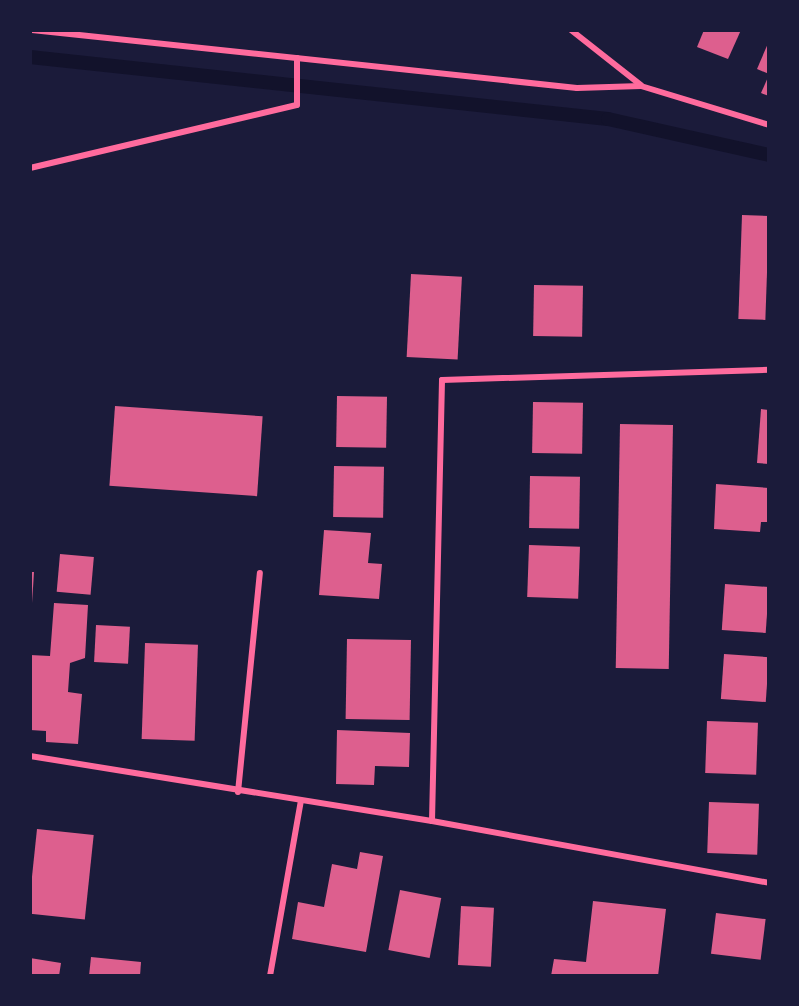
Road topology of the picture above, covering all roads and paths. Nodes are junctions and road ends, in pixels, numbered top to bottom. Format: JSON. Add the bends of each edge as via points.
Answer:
{"nodes":[{"id":1,"x":32,"y":30,"type":"edge"},
{"id":2,"x":571,"y":30,"type":"edge"},
{"id":3,"x":297,"y":58,"type":"junction"},
{"id":4,"x":641,"y":86,"type":"junction"},
{"id":5,"x":769,"y":125,"type":"edge"},
{"id":6,"x":30,"y":168,"type":"edge"},
{"id":7,"x":769,"y":370,"type":"edge"},
{"id":8,"x":260,"y":573,"type":"dead end"},
{"id":9,"x":30,"y":756,"type":"edge"},
{"id":10,"x":238,"y":792,"type":"junction"},
{"id":11,"x":301,"y":801,"type":"junction"},
{"id":12,"x":432,"y":821,"type":"junction"},
{"id":13,"x":769,"y":883,"type":"edge"},
{"id":14,"x":270,"y":976,"type":"edge"}],
"edges":[{"from":1,"to":3,"type":"street"},
{"from":2,"to":4,"type":"street"},
{"from":3,"to":4,"type":"street","via":[[577,87]]},
{"from":3,"to":6,"type":"street","via":[[297,105]]},
{"from":4,"to":5,"type":"street"},
{"from":7,"to":12,"type":"street","via":[[442,380]]},
{"from":8,"to":10,"type":"street"},
{"from":9,"to":10,"type":"street"},
{"from":10,"to":11,"type":"street"},
{"from":11,"to":12,"type":"street"},
{"from":11,"to":14,"type":"street"},
{"from":12,"to":13,"type":"street"}]}
